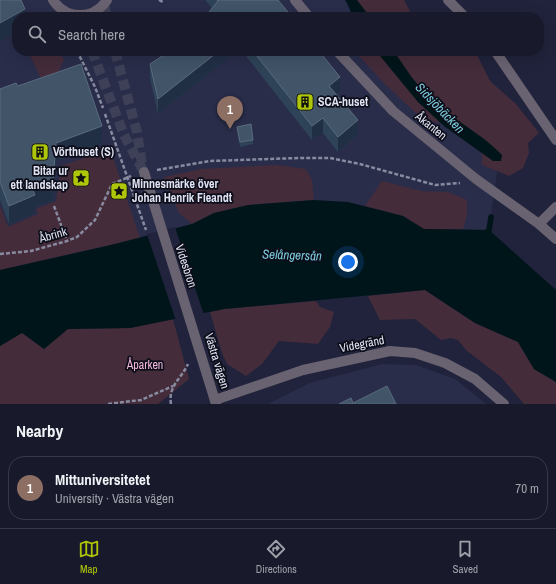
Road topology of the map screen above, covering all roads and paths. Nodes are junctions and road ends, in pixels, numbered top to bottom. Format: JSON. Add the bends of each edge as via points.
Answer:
{"nodes":[{"id":1,"x":53,"y":0,"type":"edge"},
{"id":2,"x":107,"y":0,"type":"edge"},
{"id":3,"x":159,"y":0,"type":"edge"},
{"id":4,"x":295,"y":0,"type":"edge"},
{"id":5,"x":448,"y":0,"type":"edge"},
{"id":6,"x":163,"y":2,"type":"dead end"},
{"id":7,"x":66,"y":12,"type":"edge"},
{"id":8,"x":95,"y":12,"type":"edge"},
{"id":9,"x":305,"y":12,"type":"edge"},
{"id":10,"x":460,"y":12,"type":"edge"},
{"id":11,"x":79,"y":56,"type":"edge"},
{"id":12,"x":342,"y":56,"type":"edge"},
{"id":13,"x":498,"y":56,"type":"edge"},
{"id":14,"x":103,"y":108,"type":"dead end"},
{"id":15,"x":105,"y":114,"type":"dead end"},
{"id":16,"x":556,"y":140,"type":"edge"},
{"id":17,"x":144,"y":172,"type":"junction"},
{"id":18,"x":128,"y":177,"type":"junction"},
{"id":19,"x":476,"y":179,"type":"junction"},
{"id":20,"x":54,"y":206,"type":"dead end"},
{"id":21,"x":556,"y":207,"type":"edge"},
{"id":22,"x":142,"y":219,"type":"dead end"},
{"id":23,"x":539,"y":224,"type":"junction"},
{"id":24,"x":556,"y":239,"type":"edge"},
{"id":25,"x":67,"y":241,"type":"junction"},
{"id":26,"x":0,"y":254,"type":"edge"},
{"id":27,"x":192,"y":325,"type":"joint"},
{"id":28,"x":187,"y":358,"type":"dead end"},
{"id":29,"x":174,"y":386,"type":"junction"},
{"id":30,"x":216,"y":402,"type":"edge"},
{"id":31,"x":108,"y":404,"type":"edge"},
{"id":32,"x":171,"y":404,"type":"edge"},
{"id":33,"x":504,"y":404,"type":"edge"}],
"edges":[{"from":1,"to":7,"type":"street"},
{"from":2,"to":8,"type":"street"},
{"from":3,"to":6,"type":"path"},
{"from":4,"to":9,"type":"street"},
{"from":5,"to":10,"type":"street"},
{"from":11,"to":14,"type":"path"},
{"from":12,"to":19,"type":"street","name":"Åkanten","via":[[393,111]]},
{"from":13,"to":16,"type":"street"},
{"from":15,"to":18,"type":"path"},
{"from":17,"to":18,"type":"path","name":"Åbrink"},
{"from":17,"to":19,"type":"path","name":"Åbrink","via":[[210,162],[330,158],[435,185]]},
{"from":17,"to":27,"type":"street","name":"Videsbron"},
{"from":18,"to":22,"type":"path"},
{"from":18,"to":25,"type":"path","name":"Åbrink","via":[[112,184],[95,220],[77,237]]},
{"from":19,"to":23,"type":"street","name":"Åkanten"},
{"from":20,"to":25,"type":"path"},
{"from":21,"to":23,"type":"street"},
{"from":23,"to":24,"type":"street","name":"Åkanten"},
{"from":25,"to":26,"type":"path","name":"Åbrink","via":[[31,251]]},
{"from":27,"to":30,"type":"street","name":"Västra vägen"},
{"from":28,"to":29,"type":"path","via":[[188,364],[183,375]]},
{"from":29,"to":31,"type":"path","via":[[141,400]]},
{"from":29,"to":32,"type":"path","via":[[170,392]]},
{"from":30,"to":33,"type":"street","name":"Videgränd","via":[[303,370],[390,351],[415,353],[445,363],[475,379]]}]}
